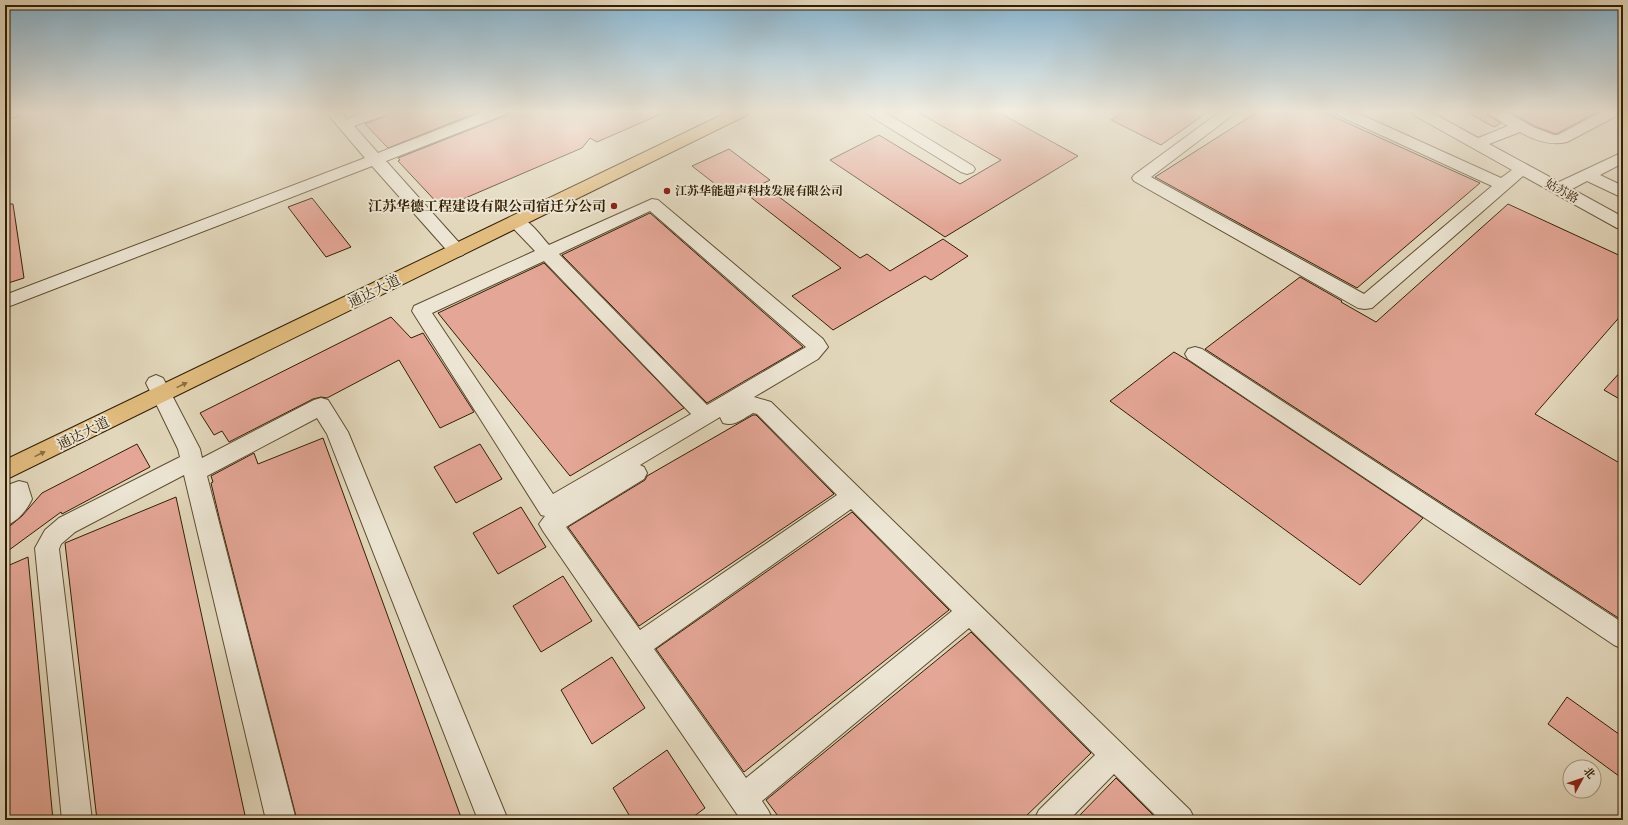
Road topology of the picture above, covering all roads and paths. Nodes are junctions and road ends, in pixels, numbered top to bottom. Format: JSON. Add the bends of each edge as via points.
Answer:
{"nodes":[{"id":1,"x":366,"y":150,"type":"edge"},
{"id":2,"x":402,"y":150,"type":"edge"},
{"id":3,"x":643,"y":150,"type":"edge"},
{"id":4,"x":665,"y":150,"type":"edge"},
{"id":5,"x":935,"y":150,"type":"edge"},
{"id":6,"x":1179,"y":150,"type":"edge"},
{"id":7,"x":1425,"y":150,"type":"edge"},
{"id":8,"x":1486,"y":150,"type":"edge"},
{"id":9,"x":1623,"y":157,"type":"edge"},
{"id":10,"x":375,"y":160,"type":"junction"},
{"id":11,"x":967,"y":169,"type":"dead end"},
{"id":12,"x":1522,"y":169,"type":"junction"},
{"id":13,"x":1588,"y":175,"type":"junction"},
{"id":14,"x":1503,"y":185,"type":"junction"},
{"id":15,"x":1559,"y":189,"type":"junction"},
{"id":16,"x":1623,"y":193,"type":"edge"},
{"id":17,"x":517,"y":222,"type":"junction"},
{"id":18,"x":1623,"y":224,"type":"edge"},
{"id":19,"x":453,"y":246,"type":"junction"},
{"id":20,"x":546,"y":252,"type":"junction"},
{"id":21,"x":5,"y":302,"type":"edge"},
{"id":22,"x":1195,"y":354,"type":"dead end"},
{"id":23,"x":159,"y":389,"type":"junction"},
{"id":24,"x":705,"y":416,"type":"junction"},
{"id":25,"x":5,"y":456,"type":"edge"},
{"id":26,"x":193,"y":466,"type":"junction"},
{"id":27,"x":5,"y":471,"type":"edge"},
{"id":28,"x":853,"y":496,"type":"junction"},
{"id":29,"x":5,"y":497,"type":"edge"},
{"id":30,"x":5,"y":516,"type":"edge"},
{"id":31,"x":970,"y":612,"type":"junction"},
{"id":32,"x":1623,"y":637,"type":"edge"},
{"id":33,"x":636,"y":646,"type":"junction"},
{"id":34,"x":1114,"y":755,"type":"junction"},
{"id":35,"x":751,"y":810,"type":"edge"},
{"id":36,"x":77,"y":820,"type":"edge"},
{"id":37,"x":282,"y":820,"type":"edge"},
{"id":38,"x":493,"y":820,"type":"edge"},
{"id":39,"x":1049,"y":820,"type":"edge"},
{"id":40,"x":1180,"y":820,"type":"edge"}],
"edges":[{"from":1,"to":10,"type":"street"},
{"from":2,"to":10,"type":"street"},
{"from":3,"to":19,"type":"main road","name":"通达大道"},
{"from":4,"to":17,"type":"main road","name":"通达大道"},
{"from":5,"to":11,"type":"street"},
{"from":6,"to":14,"type":"street","via":[[1140,178],[1365,303]]},
{"from":7,"to":14,"type":"street"},
{"from":8,"to":12,"type":"street","name":"姑苏路"},
{"from":9,"to":13,"type":"street"},
{"from":10,"to":19,"type":"street"},
{"from":10,"to":21,"type":"street"},
{"from":12,"to":14,"type":"street"},
{"from":12,"to":15,"type":"street","name":"姑苏路"},
{"from":13,"to":15,"type":"street"},
{"from":13,"to":16,"type":"street"},
{"from":15,"to":18,"type":"street","name":"姑苏路"},
{"from":17,"to":19,"type":"main road","name":"通达大道"},
{"from":17,"to":20,"type":"street"},
{"from":19,"to":23,"type":"main road","name":"通达大道"},
{"from":20,"to":24,"type":"street"},
{"from":20,"to":24,"type":"street","via":[[652,204],[818,347],[811,354]]},
{"from":20,"to":24,"type":"street","via":[[421,311],[549,508]]},
{"from":22,"to":32,"type":"street"},
{"from":23,"to":25,"type":"main road","name":"通达大道"},
{"from":23,"to":26,"type":"street","via":[[189,449]]},
{"from":27,"to":23,"type":"main road","name":"通达大道","one_way":true},
{"from":26,"to":36,"type":"street","via":[[67,525],[53,537],[47,548]]},
{"from":26,"to":37,"type":"street"},
{"from":26,"to":38,"type":"street","via":[[321,406],[337,432]]},
{"from":28,"to":31,"type":"street"},
{"from":28,"to":33,"type":"street"},
{"from":28,"to":33,"type":"street","via":[[764,408],[759,404],[753,404],[551,524]]},
{"from":29,"to":30,"type":"street","via":[[19,490],[21,499]]},
{"from":31,"to":34,"type":"street"},
{"from":31,"to":35,"type":"street"},
{"from":33,"to":35,"type":"street"},
{"from":34,"to":39,"type":"street"},
{"from":34,"to":40,"type":"street"}]}
